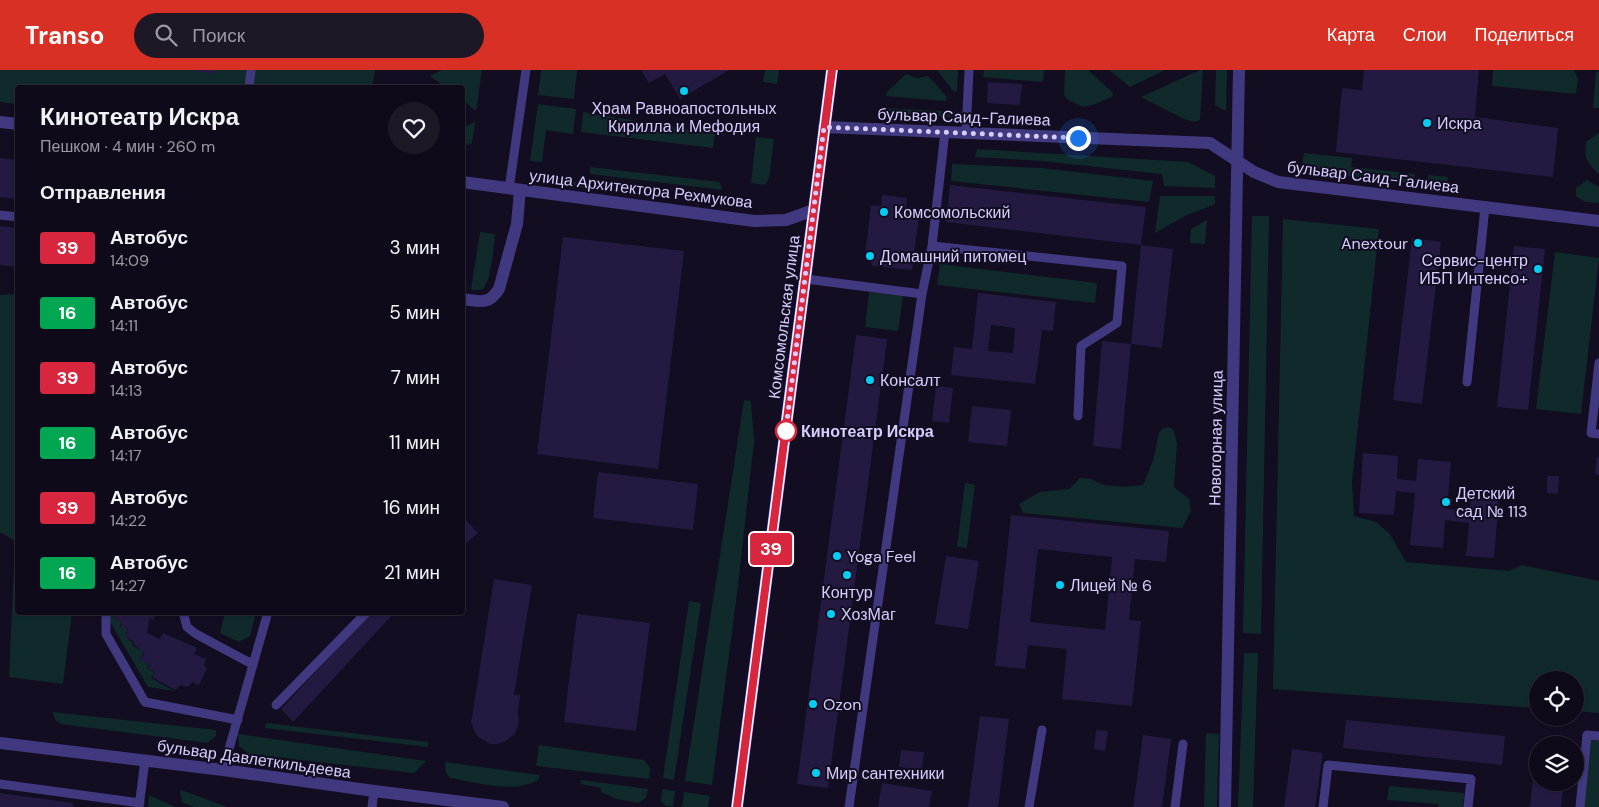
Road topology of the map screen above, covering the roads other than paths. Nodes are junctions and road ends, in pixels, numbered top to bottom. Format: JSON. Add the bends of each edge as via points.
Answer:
{"nodes":[{"id":1,"x":251,"y":70,"type":"edge"},
{"id":2,"x":526,"y":70,"type":"edge"},
{"id":3,"x":832,"y":70,"type":"edge"},
{"id":4,"x":969,"y":70,"type":"edge"},
{"id":5,"x":1239,"y":70,"type":"edge"},
{"id":6,"x":249,"y":85,"type":"edge"},
{"id":7,"x":0,"y":122,"type":"edge"},
{"id":8,"x":15,"y":124,"type":"edge"},
{"id":9,"x":824,"y":127,"type":"junction"},
{"id":10,"x":945,"y":132,"type":"junction"},
{"id":11,"x":966,"y":133,"type":"junction"},
{"id":12,"x":1238,"y":161,"type":"junction"},
{"id":13,"x":465,"y":182,"type":"edge"},
{"id":14,"x":515,"y":190,"type":"junction"},
{"id":15,"x":1485,"y":207,"type":"junction"},
{"id":16,"x":814,"y":210,"type":"junction"},
{"id":17,"x":0,"y":214,"type":"edge"},
{"id":18,"x":15,"y":216,"type":"edge"},
{"id":19,"x":1599,"y":220,"type":"edge"},
{"id":20,"x":932,"y":246,"type":"junction"},
{"id":21,"x":806,"y":279,"type":"junction"},
{"id":22,"x":922,"y":294,"type":"junction"},
{"id":23,"x":465,"y":300,"type":"edge"},
{"id":24,"x":1599,"y":363,"type":"edge"},
{"id":25,"x":1467,"y":382,"type":"dead end"},
{"id":26,"x":1078,"y":416,"type":"dead end"},
{"id":27,"x":1599,"y":434,"type":"edge"},
{"id":28,"x":106,"y":615,"type":"edge"},
{"id":29,"x":184,"y":615,"type":"edge"},
{"id":30,"x":267,"y":615,"type":"edge"},
{"id":31,"x":364,"y":615,"type":"edge"},
{"id":32,"x":252,"y":664,"type":"junction"},
{"id":33,"x":276,"y":705,"type":"dead end"},
{"id":34,"x":238,"y":720,"type":"junction"},
{"id":35,"x":1042,"y":730,"type":"dead end"},
{"id":36,"x":1599,"y":736,"type":"edge"},
{"id":37,"x":0,"y":743,"type":"edge"},
{"id":38,"x":1184,"y":744,"type":"dead end"},
{"id":39,"x":145,"y":760,"type":"junction"},
{"id":40,"x":223,"y":770,"type":"junction"},
{"id":41,"x":0,"y":784,"type":"edge"},
{"id":42,"x":374,"y":791,"type":"junction"},
{"id":43,"x":139,"y":805,"type":"edge"},
{"id":44,"x":372,"y":807,"type":"edge"},
{"id":45,"x":503,"y":807,"type":"edge"},
{"id":46,"x":737,"y":807,"type":"edge"},
{"id":47,"x":849,"y":807,"type":"edge"},
{"id":48,"x":1029,"y":807,"type":"edge"},
{"id":49,"x":1175,"y":807,"type":"edge"},
{"id":50,"x":1225,"y":807,"type":"edge"},
{"id":51,"x":1323,"y":807,"type":"edge"},
{"id":52,"x":1468,"y":807,"type":"edge"},
{"id":53,"x":1580,"y":807,"type":"edge"}],
"edges":[{"from":1,"to":6,"type":"lane"},
{"from":2,"to":14,"type":"lane"},
{"from":3,"to":9,"type":"main road","name":"Комсомольская улица"},
{"from":4,"to":11,"type":"lane"},
{"from":5,"to":12,"type":"street","name":"Новогорная улица"},
{"from":7,"to":8,"type":"street"},
{"from":9,"to":10,"type":"street","name":"бульвар Саид-Галиева"},
{"from":9,"to":16,"type":"main road","name":"Комсомольская улица"},
{"from":10,"to":11,"type":"street","name":"бульвар Саид-Галиева"},
{"from":10,"to":20,"type":"lane"},
{"from":11,"to":12,"type":"street","name":"бульвар Саид-Галиева","via":[[1210,143]]},
{"from":12,"to":15,"type":"street","name":"бульвар Саид-Галиева","via":[[1278,182]]},
{"from":12,"to":50,"type":"street","name":"Новогорная улица"},
{"from":13,"to":14,"type":"street","name":"улица Архитектора Рехмукова"},
{"from":14,"to":16,"type":"street","name":"улица Архитектора Рехмукова","via":[[754,221],[786,220]]},
{"from":14,"to":23,"type":"street","via":[[517,224],[499,289],[493,298],[483,302]]},
{"from":15,"to":19,"type":"street","name":"бульвар Саид-Галиева"},
{"from":15,"to":25,"type":"lane"},
{"from":16,"to":21,"type":"main road","name":"Комсомольская улица"},
{"from":17,"to":18,"type":"lane"},
{"from":20,"to":22,"type":"lane"},
{"from":20,"to":26,"type":"lane","via":[[1122,266],[1117,322],[1081,346]]},
{"from":21,"to":22,"type":"lane"},
{"from":21,"to":46,"type":"main road","name":"Комсомольская улица"},
{"from":22,"to":47,"type":"lane"},
{"from":24,"to":27,"type":"lane","via":[[1591,433]]},
{"from":28,"to":34,"type":"lane","via":[[106,634],[145,702]]},
{"from":29,"to":32,"type":"lane","via":[[187,627],[196,634]]},
{"from":30,"to":32,"type":"lane"},
{"from":31,"to":33,"type":"lane"},
{"from":32,"to":34,"type":"lane"},
{"from":34,"to":40,"type":"lane"},
{"from":35,"to":48,"type":"lane"},
{"from":36,"to":53,"type":"lane","via":[[1587,735]]},
{"from":37,"to":39,"type":"street","name":"бульвар Давлеткильдеева"},
{"from":38,"to":49,"type":"lane"},
{"from":39,"to":40,"type":"street","name":"бульвар Давлеткильдеева"},
{"from":39,"to":43,"type":"lane"},
{"from":40,"to":42,"type":"street","name":"бульвар Давлеткильдеева"},
{"from":41,"to":43,"type":"lane"},
{"from":42,"to":44,"type":"lane"},
{"from":42,"to":45,"type":"street","name":"бульвар Давлеткильдеева"},
{"from":51,"to":52,"type":"lane","via":[[1328,765],[1471,779]]}]}
